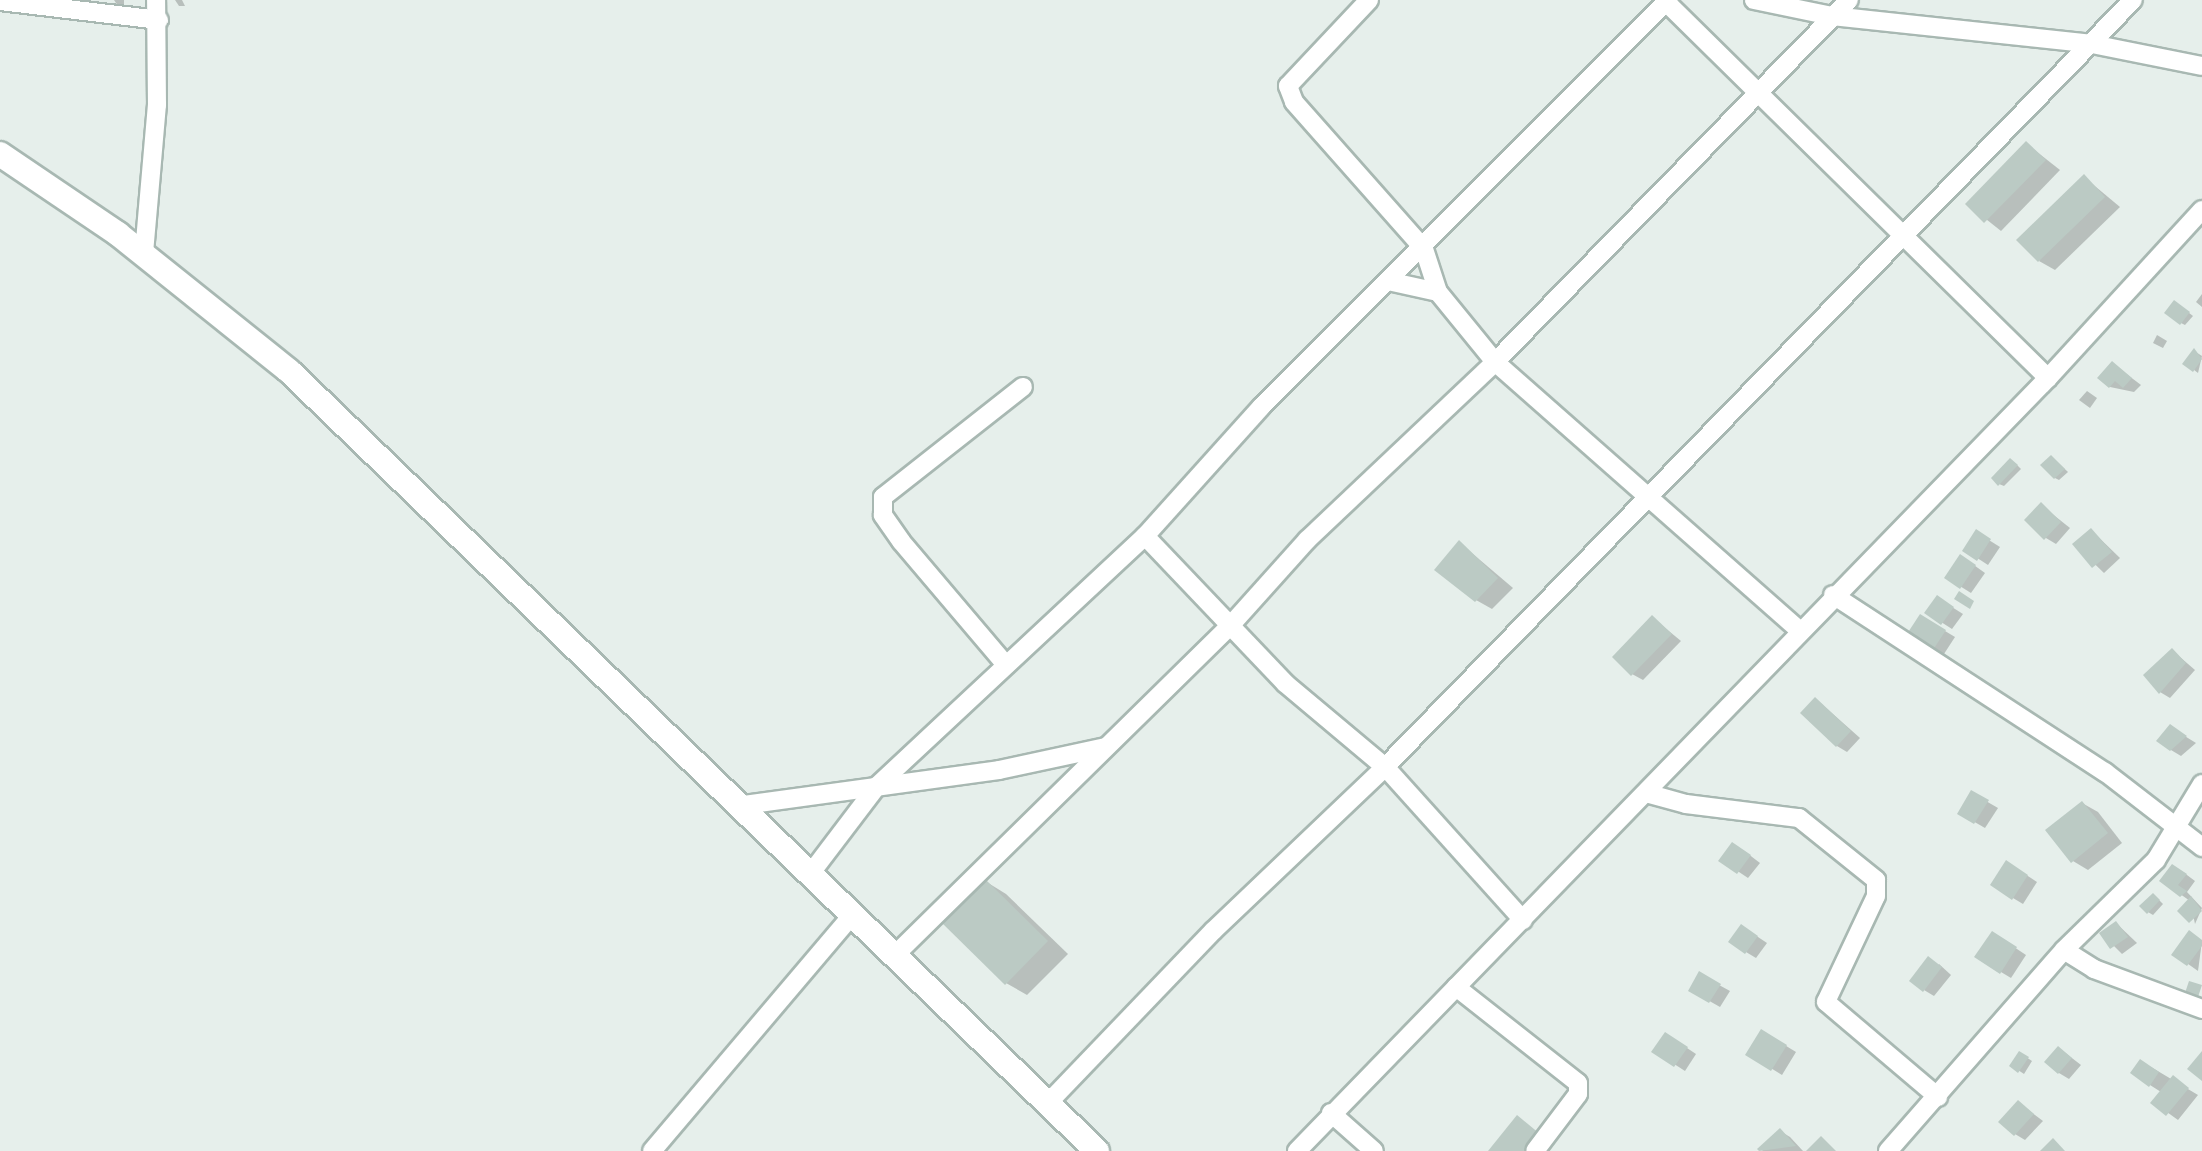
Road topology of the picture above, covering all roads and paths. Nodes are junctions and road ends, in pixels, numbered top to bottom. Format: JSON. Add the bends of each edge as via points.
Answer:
{"nodes":[{"id":1,"x":156,"y":0,"type":"edge"},
{"id":2,"x":1369,"y":0,"type":"edge"},
{"id":3,"x":1754,"y":0,"type":"edge"},
{"id":4,"x":1849,"y":0,"type":"edge"},
{"id":5,"x":2133,"y":0,"type":"edge"},
{"id":6,"x":0,"y":1,"type":"edge"},
{"id":7,"x":1666,"y":1,"type":"edge"},
{"id":8,"x":1832,"y":16,"type":"junction"},
{"id":9,"x":159,"y":20,"type":"junction"},
{"id":10,"x":2092,"y":44,"type":"junction"},
{"id":11,"x":2202,"y":66,"type":"edge"},
{"id":12,"x":1760,"y":95,"type":"junction"},
{"id":13,"x":0,"y":154,"type":"edge"},
{"id":14,"x":2202,"y":210,"type":"edge"},
{"id":15,"x":1901,"y":236,"type":"junction"},
{"id":16,"x":1424,"y":249,"type":"junction"},
{"id":17,"x":144,"y":253,"type":"junction"},
{"id":18,"x":1388,"y":281,"type":"junction"},
{"id":19,"x":1438,"y":292,"type":"junction"},
{"id":20,"x":1495,"y":362,"type":"junction"},
{"id":21,"x":2048,"y":378,"type":"junction"},
{"id":22,"x":1023,"y":387,"type":"dead end"},
{"id":23,"x":1649,"y":493,"type":"junction"},
{"id":24,"x":1145,"y":536,"type":"junction"},
{"id":25,"x":1833,"y":595,"type":"junction"},
{"id":26,"x":1229,"y":627,"type":"junction"},
{"id":27,"x":1799,"y":630,"type":"junction"},
{"id":28,"x":1006,"y":665,"type":"junction"},
{"id":29,"x":1106,"y":747,"type":"junction"},
{"id":30,"x":1385,"y":767,"type":"junction"},
{"id":31,"x":2202,"y":784,"type":"edge"},
{"id":32,"x":877,"y":786,"type":"junction"},
{"id":33,"x":1646,"y":793,"type":"junction"},
{"id":34,"x":744,"y":805,"type":"junction"},
{"id":35,"x":2179,"y":827,"type":"junction"},
{"id":36,"x":2202,"y":847,"type":"edge"},
{"id":37,"x":811,"y":873,"type":"junction"},
{"id":38,"x":853,"y":914,"type":"junction"},
{"id":39,"x":1523,"y":920,"type":"junction"},
{"id":40,"x":2064,"y":950,"type":"junction"},
{"id":41,"x":895,"y":955,"type":"junction"},
{"id":42,"x":1456,"y":987,"type":"junction"},
{"id":43,"x":2202,"y":1009,"type":"edge"},
{"id":44,"x":1938,"y":1097,"type":"junction"},
{"id":45,"x":1048,"y":1103,"type":"junction"},
{"id":46,"x":1331,"y":1113,"type":"junction"},
{"id":47,"x":652,"y":1151,"type":"edge"},
{"id":48,"x":1097,"y":1151,"type":"edge"},
{"id":49,"x":1297,"y":1151,"type":"edge"},
{"id":50,"x":1374,"y":1151,"type":"edge"},
{"id":51,"x":1535,"y":1151,"type":"edge"},
{"id":52,"x":1888,"y":1151,"type":"edge"}],
"edges":[{"from":1,"to":9,"type":"street"},
{"from":2,"to":16,"type":"street","via":[[1296,76],[1289,94]]},
{"from":3,"to":8,"type":"street"},
{"from":4,"to":8,"type":"street"},
{"from":5,"to":10,"type":"street"},
{"from":6,"to":9,"type":"street"},
{"from":7,"to":12,"type":"street"},
{"from":7,"to":16,"type":"street"},
{"from":8,"to":10,"type":"street"},
{"from":8,"to":12,"type":"street"},
{"from":9,"to":17,"type":"street"},
{"from":10,"to":11,"type":"street"},
{"from":10,"to":15,"type":"street"},
{"from":12,"to":15,"type":"street"},
{"from":12,"to":20,"type":"street","via":[[1608,242]]},
{"from":13,"to":17,"type":"main road"},
{"from":14,"to":21,"type":"street"},
{"from":15,"to":21,"type":"street"},
{"from":15,"to":23,"type":"street"},
{"from":16,"to":18,"type":"street"},
{"from":16,"to":19,"type":"street"},
{"from":17,"to":34,"type":"main road","via":[[289,371]]},
{"from":18,"to":19,"type":"street"},
{"from":18,"to":24,"type":"street","via":[[1261,407]]},
{"from":19,"to":20,"type":"street"},
{"from":20,"to":23,"type":"street"},
{"from":20,"to":26,"type":"street","via":[[1307,540]]},
{"from":21,"to":25,"type":"street"},
{"from":22,"to":28,"type":"street","via":[[883,497],[883,515],[901,541]]},
{"from":23,"to":27,"type":"street"},
{"from":23,"to":30,"type":"street"},
{"from":24,"to":26,"type":"street"},
{"from":24,"to":28,"type":"street"},
{"from":25,"to":27,"type":"street"},
{"from":25,"to":35,"type":"street","via":[[2105,772]]},
{"from":26,"to":29,"type":"street"},
{"from":26,"to":30,"type":"street"},
{"from":27,"to":33,"type":"street"},
{"from":28,"to":32,"type":"street"},
{"from":29,"to":32,"type":"street","via":[[999,770]]},
{"from":29,"to":41,"type":"street"},
{"from":30,"to":39,"type":"street"},
{"from":30,"to":45,"type":"street","via":[[1213,931]]},
{"from":31,"to":35,"type":"street"},
{"from":32,"to":34,"type":"street"},
{"from":32,"to":37,"type":"street"},
{"from":33,"to":39,"type":"street"},
{"from":33,"to":44,"type":"street","via":[[1686,804],[1799,818],[1876,880],[1876,896],[1826,1002]]},
{"from":34,"to":37,"type":"main road"},
{"from":35,"to":36,"type":"street"},
{"from":35,"to":40,"type":"street","via":[[2156,860]]},
{"from":37,"to":38,"type":"main road"},
{"from":38,"to":41,"type":"main road"},
{"from":38,"to":47,"type":"street"},
{"from":39,"to":42,"type":"street"},
{"from":40,"to":43,"type":"street","via":[[2094,969]]},
{"from":40,"to":44,"type":"street"},
{"from":41,"to":45,"type":"main road"},
{"from":42,"to":46,"type":"street"},
{"from":42,"to":51,"type":"street","via":[[1578,1083],[1578,1094]]},
{"from":44,"to":52,"type":"street"},
{"from":45,"to":48,"type":"main road"},
{"from":46,"to":49,"type":"street"},
{"from":46,"to":50,"type":"street"}]}
